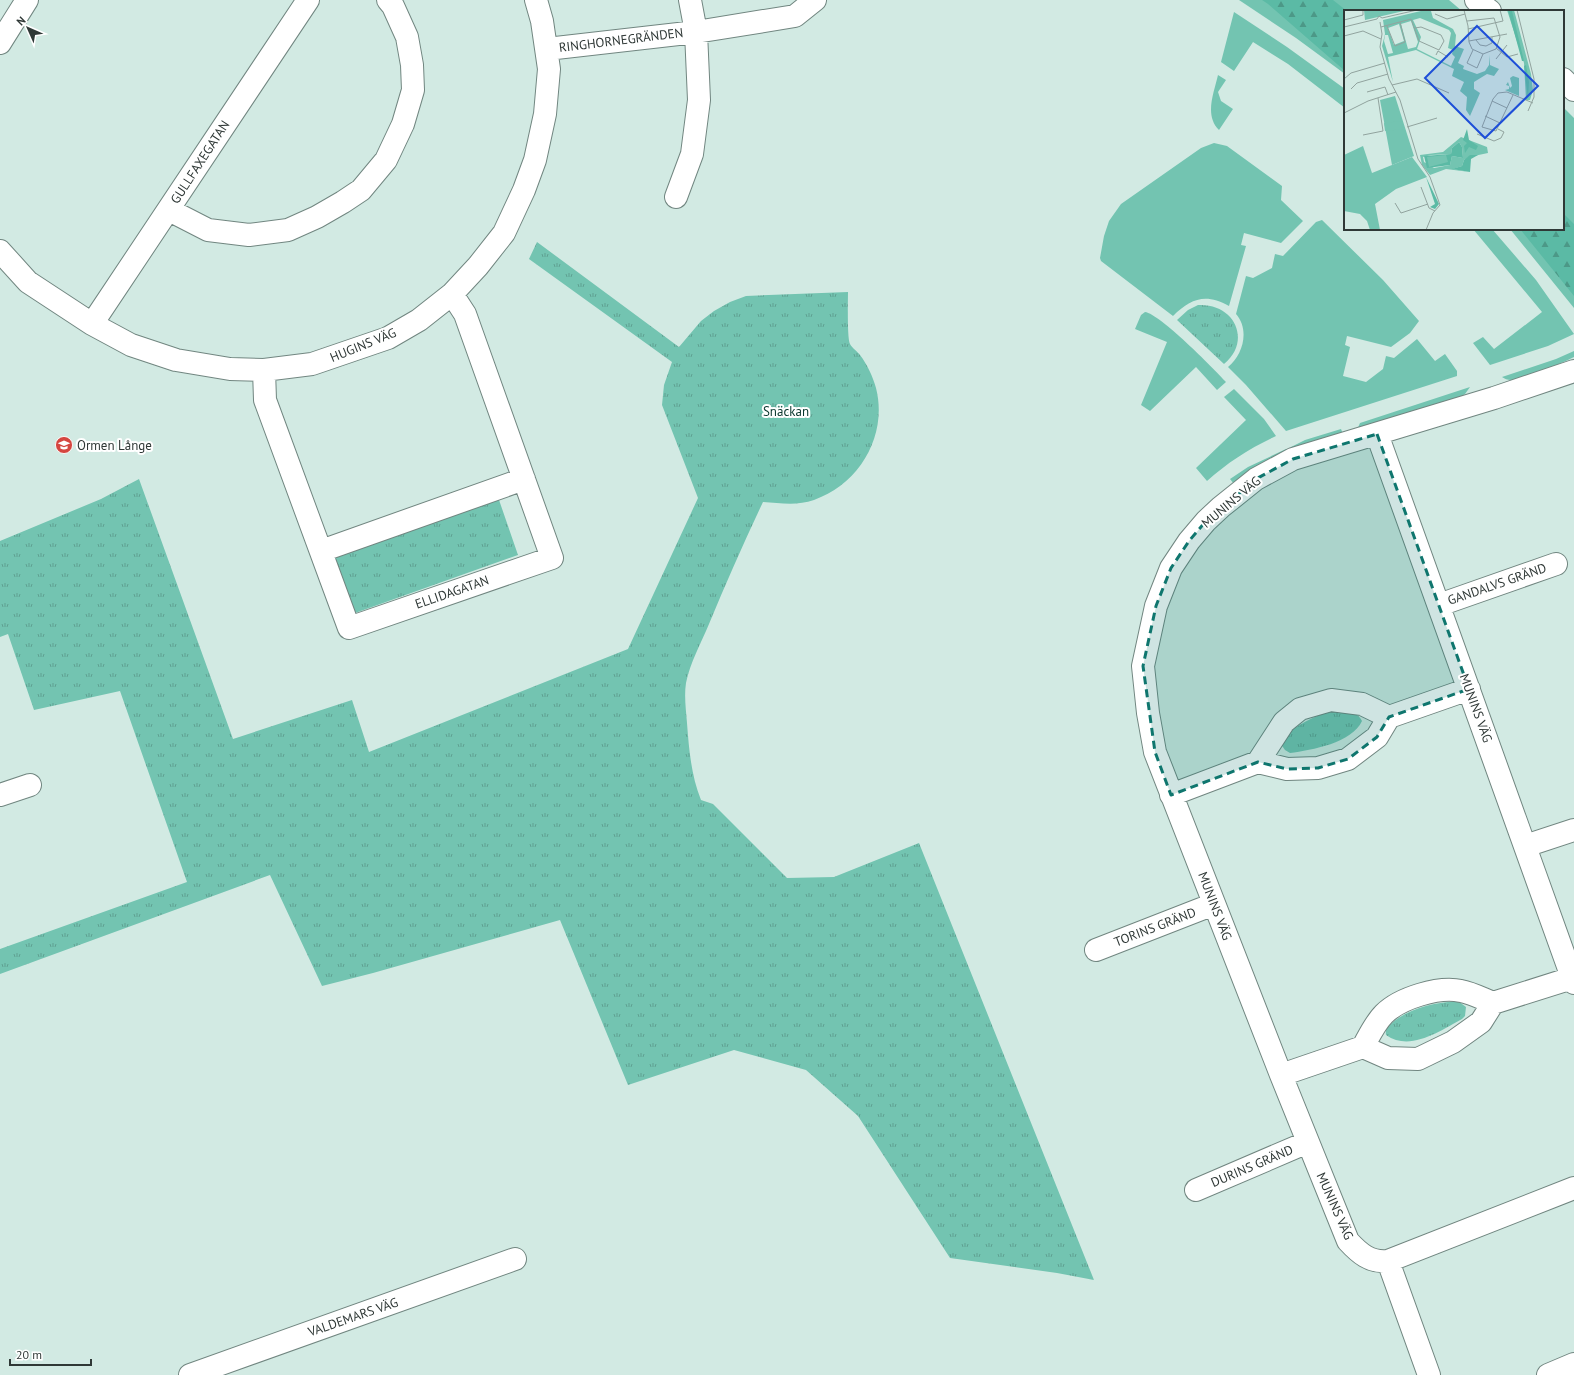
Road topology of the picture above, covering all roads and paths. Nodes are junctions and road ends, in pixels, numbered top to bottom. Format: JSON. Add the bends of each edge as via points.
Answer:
{"nodes":[{"id":1,"x":27,"y":0,"type":"edge"},
{"id":2,"x":308,"y":0,"type":"edge"},
{"id":3,"x":388,"y":0,"type":"edge"},
{"id":4,"x":536,"y":0,"type":"edge"},
{"id":5,"x":690,"y":0,"type":"edge"},
{"id":6,"x":815,"y":0,"type":"edge"},
{"id":7,"x":1476,"y":0,"type":"edge"},
{"id":8,"x":1489,"y":10,"type":"edge"},
{"id":9,"x":696,"y":32,"type":"junction"},
{"id":10,"x":0,"y":43,"type":"edge"},
{"id":11,"x":547,"y":49,"type":"junction"},
{"id":12,"x":1564,"y":80,"type":"edge"},
{"id":13,"x":1574,"y":90,"type":"edge"},
{"id":14,"x":676,"y":197,"type":"dead end"},
{"id":15,"x":169,"y":210,"type":"junction"},
{"id":16,"x":0,"y":251,"type":"edge"},
{"id":17,"x":452,"y":294,"type":"junction"},
{"id":18,"x":92,"y":324,"type":"junction"},
{"id":19,"x":264,"y":370,"type":"junction"},
{"id":20,"x":1574,"y":371,"type":"edge"},
{"id":21,"x":1377,"y":434,"type":"junction"},
{"id":22,"x":524,"y":478,"type":"junction"},
{"id":23,"x":321,"y":551,"type":"junction"},
{"id":24,"x":1556,"y":564,"type":"dead end"},
{"id":25,"x":1438,"y":605,"type":"junction"},
{"id":26,"x":1469,"y":689,"type":"junction"},
{"id":27,"x":1389,"y":717,"type":"junction"},
{"id":28,"x":1258,"y":762,"type":"junction"},
{"id":29,"x":30,"y":785,"type":"dead end"},
{"id":30,"x":0,"y":795,"type":"edge"},
{"id":31,"x":1171,"y":795,"type":"junction"},
{"id":32,"x":1574,"y":830,"type":"edge"},
{"id":33,"x":1525,"y":846,"type":"junction"},
{"id":34,"x":1214,"y":904,"type":"junction"},
{"id":35,"x":1096,"y":950,"type":"dead end"},
{"id":36,"x":1573,"y":980,"type":"edge"},
{"id":37,"x":1493,"y":1003,"type":"junction"},
{"id":38,"x":1363,"y":1047,"type":"junction"},
{"id":39,"x":1281,"y":1076,"type":"junction"},
{"id":40,"x":1308,"y":1142,"type":"junction"},
{"id":41,"x":1574,"y":1188,"type":"edge"},
{"id":42,"x":1196,"y":1190,"type":"dead end"},
{"id":43,"x":515,"y":1259,"type":"dead end"},
{"id":44,"x":1388,"y":1261,"type":"junction"},
{"id":45,"x":1574,"y":1364,"type":"edge"},
{"id":46,"x":190,"y":1375,"type":"edge"},
{"id":47,"x":1429,"y":1375,"type":"edge"},
{"id":48,"x":1548,"y":1375,"type":"edge"}],
"edges":[{"from":1,"to":10,"type":"street"},
{"from":2,"to":15,"type":"street","name":"GULLFAXEGATAN"},
{"from":3,"to":15,"type":"street","via":[[407,37],[413,90],[403,124],[386,160],[361,190],[317,217],[288,230],[249,235],[208,230]]},
{"from":4,"to":11,"type":"street","name":"HUGINS VÄG"},
{"from":5,"to":9,"type":"street","name":"RINGHORNEGRÄNDEN"},
{"from":6,"to":9,"type":"street","name":"RINGHORNEGRÄNDEN","via":[[795,16]]},
{"from":7,"to":8,"type":"street"},
{"from":9,"to":11,"type":"street","name":"RINGHORNEGRÄNDEN"},
{"from":9,"to":14,"type":"street","name":"RINGHORNEGRÄNDEN","via":[[699,100],[692,154]]},
{"from":11,"to":17,"type":"street","name":"HUGINS VÄG","via":[[549,69],[545,114],[535,160],[524,190],[504,233]]},
{"from":12,"to":13,"type":"street"},
{"from":15,"to":18,"type":"street","name":"GULLFAXEGATAN"},
{"from":16,"to":18,"type":"street","name":"HUGINS VÄG","via":[[28,282]]},
{"from":17,"to":19,"type":"street","name":"HUGINS VÄG","via":[[419,320],[388,338],[312,364]]},
{"from":17,"to":22,"type":"street","name":"ELLIDAGATAN","via":[[465,314]]},
{"from":18,"to":19,"type":"street","name":"HUGINS VÄG","via":[[131,345],[176,360],[230,369]]},
{"from":19,"to":23,"type":"street","name":"ELLIDAGATAN","via":[[265,400]]},
{"from":20,"to":21,"type":"street","name":"MUNINS VÄG"},
{"from":21,"to":25,"type":"street","name":"MUNINS VÄG"},
{"from":21,"to":31,"type":"street","name":"MUNINS VÄG","via":[[1293,459],[1256,479],[1206,521],[1171,568],[1156,606],[1143,666],[1155,752]]},
{"from":22,"to":23,"type":"street"},
{"from":22,"to":23,"type":"street","name":"ELLIDAGATAN","via":[[552,558],[349,628]]},
{"from":24,"to":25,"type":"street","name":"GANDALVS GRÄND"},
{"from":25,"to":26,"type":"street","name":"MUNINS VÄG"},
{"from":26,"to":27,"type":"street"},
{"from":26,"to":33,"type":"street","name":"MUNINS VÄG"},
{"from":27,"to":28,"type":"street","via":[[1377,736],[1348,759],[1318,768],[1287,769]]},
{"from":27,"to":28,"type":"street","via":[[1362,704],[1331,700],[1300,709],[1284,722]]},
{"from":28,"to":31,"type":"street"},
{"from":29,"to":30,"type":"street"},
{"from":31,"to":34,"type":"street","name":"MUNINS VÄG"},
{"from":32,"to":33,"type":"street"},
{"from":33,"to":36,"type":"street","name":"MUNINS VÄG"},
{"from":34,"to":35,"type":"street","name":"TORINS GRÄND"},
{"from":34,"to":39,"type":"street","name":"MUNINS VÄG"},
{"from":36,"to":37,"type":"street"},
{"from":37,"to":38,"type":"street","via":[[1481,1022],[1453,1042],[1418,1059],[1388,1058]]},
{"from":37,"to":38,"type":"street","via":[[1461,991],[1431,992],[1407,999],[1384,1013]]},
{"from":38,"to":39,"type":"street"},
{"from":39,"to":40,"type":"street","name":"MUNINS VÄG"},
{"from":40,"to":42,"type":"street","name":"DURINS GRÄND"},
{"from":40,"to":44,"type":"street","name":"MUNINS VÄG","via":[[1348,1241],[1370,1260]]},
{"from":41,"to":44,"type":"street","name":"MUNINS VÄG"},
{"from":43,"to":46,"type":"street","name":"VALDEMARS VÄG"},
{"from":44,"to":47,"type":"street"},
{"from":45,"to":48,"type":"street"}]}
